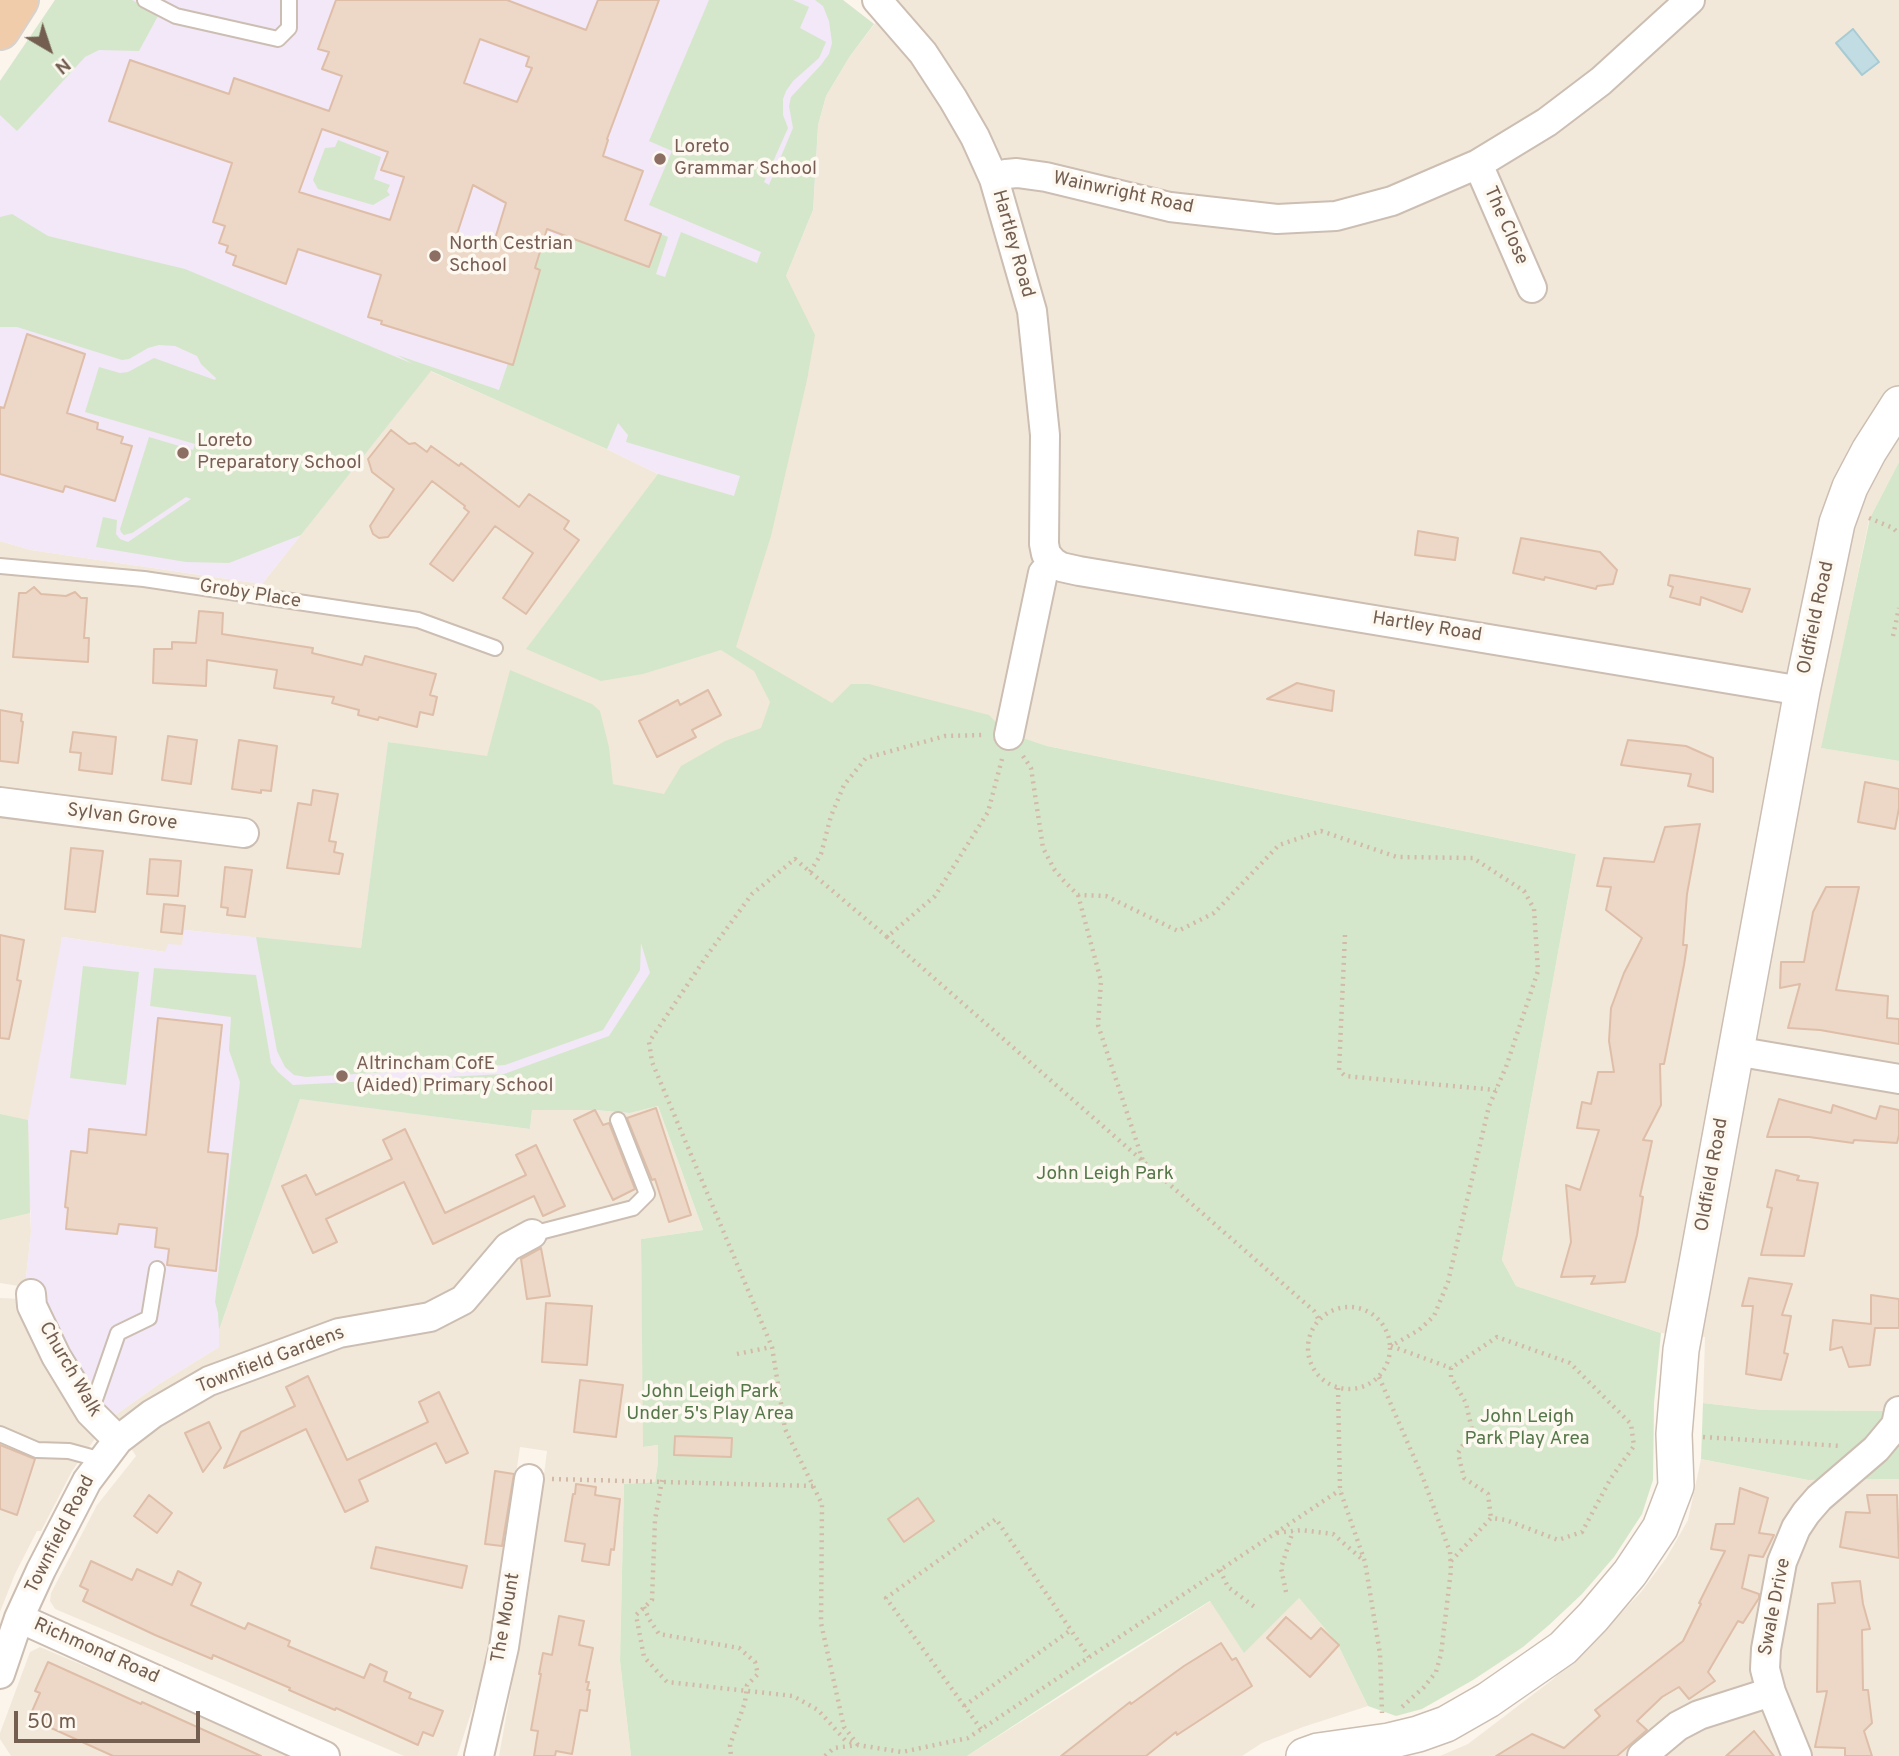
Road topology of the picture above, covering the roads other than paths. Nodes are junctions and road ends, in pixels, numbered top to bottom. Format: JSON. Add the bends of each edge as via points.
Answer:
{"nodes":[{"id":1,"x":19,"y":0,"type":"edge"},
{"id":2,"x":145,"y":0,"type":"edge"},
{"id":3,"x":289,"y":0,"type":"edge"},
{"id":4,"x":877,"y":0,"type":"edge"},
{"id":5,"x":1690,"y":0,"type":"edge"},
{"id":6,"x":0,"y":30,"type":"edge"},
{"id":7,"x":1478,"y":164,"type":"junction"},
{"id":8,"x":993,"y":179,"type":"junction"},
{"id":9,"x":1532,"y":288,"type":"dead end"},
{"id":10,"x":1899,"y":404,"type":"edge"},
{"id":11,"x":1053,"y":562,"type":"junction"},
{"id":12,"x":0,"y":566,"type":"edge"},
{"id":13,"x":495,"y":648,"type":"dead end"},
{"id":14,"x":1802,"y":691,"type":"junction"},
{"id":15,"x":1009,"y":735,"type":"road end"},
{"id":16,"x":0,"y":802,"type":"edge"},
{"id":17,"x":244,"y":833,"type":"dead end"},
{"id":18,"x":1735,"y":1051,"type":"junction"},
{"id":19,"x":1899,"y":1079,"type":"edge"},
{"id":20,"x":618,"y":1120,"type":"dead end"},
{"id":21,"x":532,"y":1234,"type":"joint"},
{"id":22,"x":157,"y":1269,"type":"dead end"},
{"id":23,"x":31,"y":1294,"type":"dead end"},
{"id":24,"x":1899,"y":1411,"type":"edge"},
{"id":25,"x":90,"y":1412,"type":"junction"},
{"id":26,"x":0,"y":1433,"type":"edge"},
{"id":27,"x":110,"y":1450,"type":"junction"},
{"id":28,"x":529,"y":1479,"type":"road end"},
{"id":29,"x":19,"y":1618,"type":"junction"},
{"id":30,"x":0,"y":1674,"type":"edge"},
{"id":31,"x":1771,"y":1692,"type":"junction"},
{"id":32,"x":1362,"y":1750,"type":"edge"},
{"id":33,"x":325,"y":1756,"type":"edge"},
{"id":34,"x":479,"y":1756,"type":"edge"},
{"id":35,"x":1304,"y":1756,"type":"edge"},
{"id":36,"x":1642,"y":1756,"type":"edge"},
{"id":37,"x":1797,"y":1756,"type":"edge"}],
"edges":[{"from":1,"to":6,"type":"highway"},
{"from":2,"to":3,"type":"lane","via":[[176,16],[278,39],[289,28]]},
{"from":4,"to":8,"type":"street","name":"Hartley Road","via":[[923,53],[953,99]]},
{"from":5,"to":7,"type":"street","name":"Wainwright Road","via":[[1601,81]]},
{"from":7,"to":8,"type":"street","name":"Wainwright Road","via":[[1392,201],[1336,216],[1277,219],[1170,207],[1017,173]]},
{"from":7,"to":9,"type":"street","name":"The Close"},
{"from":8,"to":11,"type":"street","name":"Hartley Road","via":[[1032,312],[1045,435],[1044,544],[1045,554]]},
{"from":10,"to":14,"type":"street","name":"Oldfield Road","via":[[1869,451],[1843,506]]},
{"from":11,"to":14,"type":"street","name":"Hartley Road","via":[[1079,571]]},
{"from":11,"to":15,"type":"street","via":[[1043,573]]},
{"from":12,"to":13,"type":"lane","name":"Groby Place","via":[[144,579],[418,620]]},
{"from":14,"to":18,"type":"street","name":"Oldfield Road"},
{"from":16,"to":17,"type":"street","name":"Sylvan Grove"},
{"from":18,"to":19,"type":"street"},
{"from":18,"to":32,"type":"street","name":"Oldfield Road","via":[[1681,1350],[1674,1434],[1676,1486],[1660,1528],[1630,1573],[1563,1648],[1446,1724]]},
{"from":20,"to":21,"type":"lane","via":[[647,1194],[632,1208]]},
{"from":21,"to":27,"type":"street","name":"Townfield Gardens","via":[[508,1247],[463,1300],[430,1317],[339,1333],[209,1381],[152,1414]]},
{"from":22,"to":25,"type":"lane","via":[[149,1318],[118,1333]]},
{"from":23,"to":25,"type":"street","name":"Church Walk","via":[[32,1306],[56,1356]]},
{"from":24,"to":31,"type":"street","name":"Swale Drive","via":[[1896,1425],[1876,1449],[1819,1498],[1796,1528],[1782,1562],[1766,1649]]},
{"from":25,"to":27,"type":"street","name":"Church Walk"},
{"from":26,"to":27,"type":"lane","via":[[37,1450]]},
{"from":27,"to":29,"type":"street","name":"Townfield Road","via":[[87,1481]]},
{"from":28,"to":34,"type":"street","name":"The Mount","via":[[504,1647]]},
{"from":29,"to":30,"type":"street","name":"Townfield Road"},
{"from":29,"to":33,"type":"street","name":"Richmond Road"},
{"from":31,"to":36,"type":"street","via":[[1699,1715]]},
{"from":31,"to":37,"type":"street","name":"Swale Drive"},
{"from":32,"to":35,"type":"street","name":"Oldfield Road"}]}
